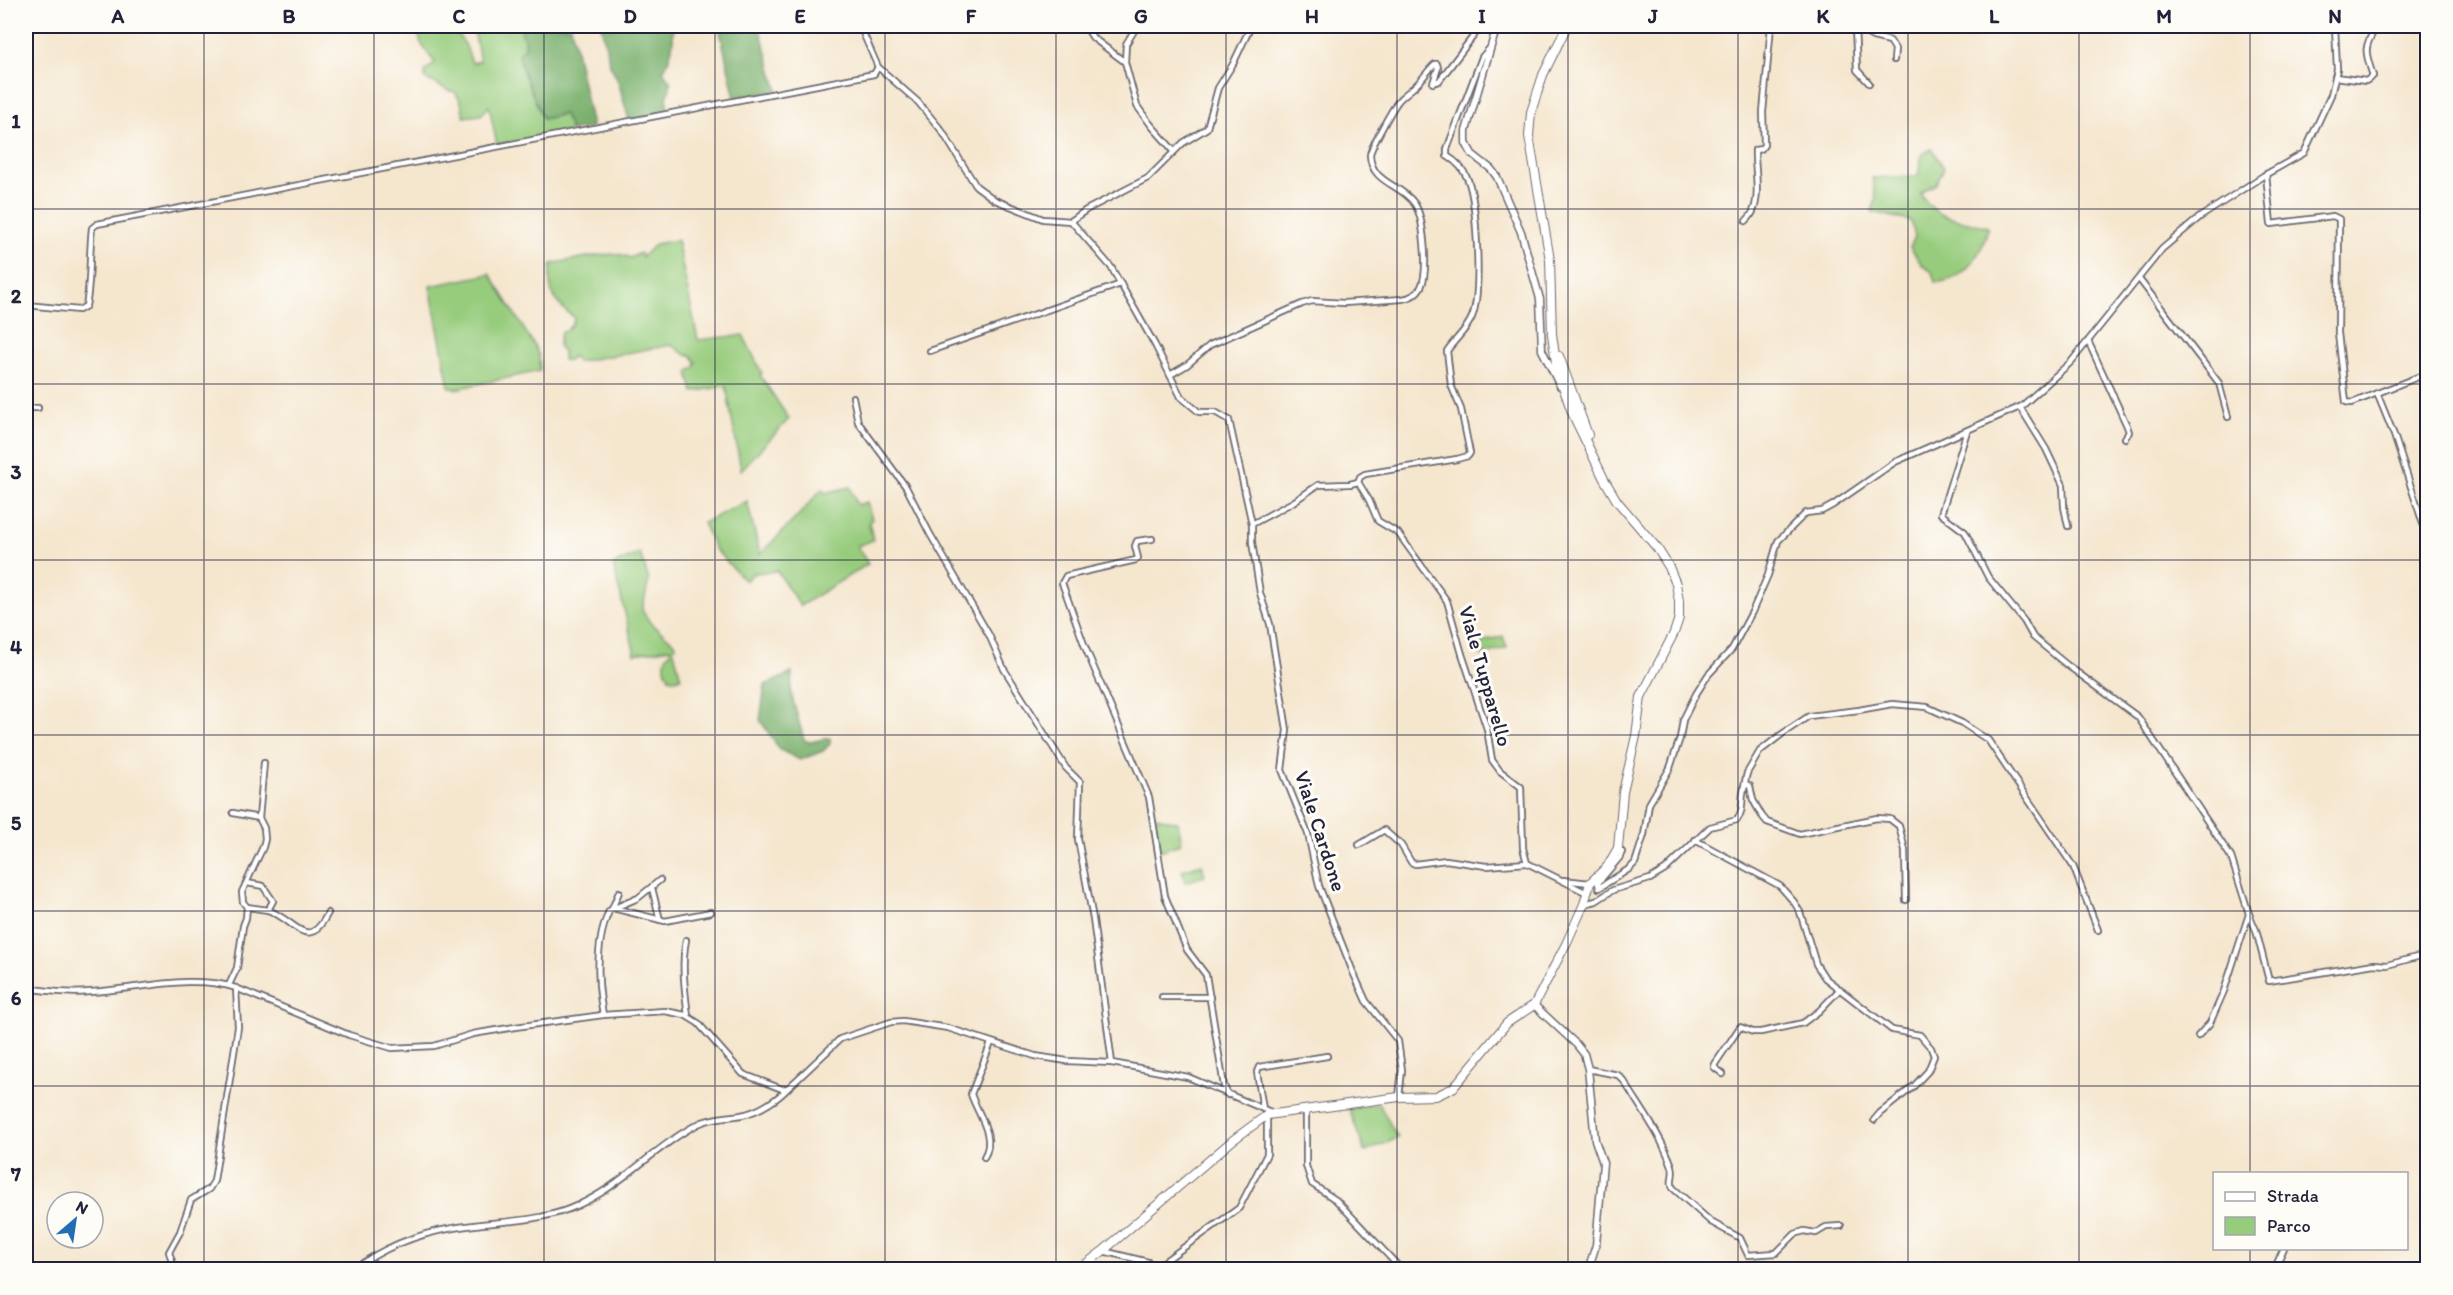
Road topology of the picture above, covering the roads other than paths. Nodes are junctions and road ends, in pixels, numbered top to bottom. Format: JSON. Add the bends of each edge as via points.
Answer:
{"nodes":[{"id":1,"x":860,"y":26,"type":"edge"},
{"id":2,"x":1085,"y":26,"type":"edge"},
{"id":3,"x":1137,"y":26,"type":"edge"},
{"id":4,"x":1251,"y":26,"type":"edge"},
{"id":5,"x":1481,"y":26,"type":"edge"},
{"id":6,"x":1497,"y":26,"type":"edge"},
{"id":7,"x":1567,"y":26,"type":"edge"},
{"id":8,"x":1771,"y":26,"type":"edge"},
{"id":9,"x":2335,"y":26,"type":"edge"},
{"id":10,"x":1854,"y":27,"type":"edge"},
{"id":11,"x":2376,"y":28,"type":"dead end"},
{"id":12,"x":1490,"y":48,"type":"junction"},
{"id":13,"x":1894,"y":60,"type":"dead end"},
{"id":14,"x":1125,"y":62,"type":"junction"},
{"id":15,"x":878,"y":67,"type":"junction"},
{"id":16,"x":2335,"y":77,"type":"junction"},
{"id":17,"x":1869,"y":83,"type":"dead end"},
{"id":18,"x":1174,"y":151,"type":"junction"},
{"id":19,"x":2266,"y":174,"type":"junction"},
{"id":20,"x":1071,"y":221,"type":"junction"},
{"id":21,"x":1746,"y":221,"type":"dead end"},
{"id":22,"x":2139,"y":279,"type":"junction"},
{"id":23,"x":1121,"y":284,"type":"junction"},
{"id":24,"x":26,"y":305,"type":"edge"},
{"id":25,"x":2088,"y":341,"type":"junction"},
{"id":26,"x":1541,"y":346,"type":"junction"},
{"id":27,"x":930,"y":351,"type":"dead end"},
{"id":28,"x":1551,"y":354,"type":"junction"},
{"id":29,"x":2427,"y":374,"type":"edge"},
{"id":30,"x":1170,"y":375,"type":"junction"},
{"id":31,"x":2377,"y":393,"type":"junction"},
{"id":32,"x":853,"y":397,"type":"dead end"},
{"id":33,"x":2020,"y":407,"type":"junction"},
{"id":34,"x":26,"y":408,"type":"edge"},
{"id":35,"x":38,"y":408,"type":"dead end"},
{"id":36,"x":2228,"y":417,"type":"dead end"},
{"id":37,"x":1967,"y":430,"type":"junction"},
{"id":38,"x":2125,"y":438,"type":"dead end"},
{"id":39,"x":1358,"y":482,"type":"junction"},
{"id":40,"x":1611,"y":489,"type":"junction"},
{"id":41,"x":1252,"y":524,"type":"junction"},
{"id":42,"x":2068,"y":526,"type":"dead end"},
{"id":43,"x":1152,"y":539,"type":"dead end"},
{"id":44,"x":2427,"y":539,"type":"edge"},
{"id":45,"x":264,"y":763,"type":"dead end"},
{"id":46,"x":1744,"y":786,"type":"junction"},
{"id":47,"x":233,"y":813,"type":"dead end"},
{"id":48,"x":259,"y":818,"type":"junction"},
{"id":49,"x":1695,"y":840,"type":"junction"},
{"id":50,"x":1359,"y":845,"type":"dead end"},
{"id":51,"x":1618,"y":848,"type":"junction"},
{"id":52,"x":1527,"y":862,"type":"junction"},
{"id":53,"x":1559,"y":879,"type":"junction"},
{"id":54,"x":660,"y":880,"type":"dead end"},
{"id":55,"x":247,"y":883,"type":"junction"},
{"id":56,"x":1590,"y":883,"type":"junction"},
{"id":57,"x":652,"y":888,"type":"junction"},
{"id":58,"x":619,"y":892,"type":"dead end"},
{"id":59,"x":1587,"y":893,"type":"junction"},
{"id":60,"x":1906,"y":900,"type":"dead end"},
{"id":61,"x":1584,"y":904,"type":"junction"},
{"id":62,"x":247,"y":907,"type":"junction"},
{"id":63,"x":612,"y":909,"type":"junction"},
{"id":64,"x":268,"y":910,"type":"junction"},
{"id":65,"x":711,"y":912,"type":"dead end"},
{"id":66,"x":328,"y":913,"type":"dead end"},
{"id":67,"x":2248,"y":914,"type":"junction"},
{"id":68,"x":660,"y":920,"type":"junction"},
{"id":69,"x":2098,"y":930,"type":"dead end"},
{"id":70,"x":686,"y":940,"type":"dead end"},
{"id":71,"x":2427,"y":954,"type":"edge"},
{"id":72,"x":229,"y":986,"type":"junction"},
{"id":73,"x":26,"y":988,"type":"edge"},
{"id":74,"x":236,"y":988,"type":"junction"},
{"id":75,"x":1840,"y":989,"type":"junction"},
{"id":76,"x":1162,"y":997,"type":"dead end"},
{"id":77,"x":1210,"y":997,"type":"junction"},
{"id":78,"x":1534,"y":1005,"type":"junction"},
{"id":79,"x":603,"y":1015,"type":"junction"},
{"id":80,"x":688,"y":1016,"type":"junction"},
{"id":81,"x":2198,"y":1036,"type":"dead end"},
{"id":82,"x":991,"y":1043,"type":"junction"},
{"id":83,"x":1327,"y":1056,"type":"dead end"},
{"id":84,"x":1112,"y":1063,"type":"junction"},
{"id":85,"x":1588,"y":1068,"type":"junction"},
{"id":86,"x":1723,"y":1074,"type":"dead end"},
{"id":87,"x":788,"y":1088,"type":"junction"},
{"id":88,"x":1228,"y":1096,"type":"junction"},
{"id":89,"x":1399,"y":1096,"type":"junction"},
{"id":90,"x":1306,"y":1108,"type":"junction"},
{"id":91,"x":1268,"y":1113,"type":"junction"},
{"id":92,"x":1874,"y":1120,"type":"dead end"},
{"id":93,"x":984,"y":1157,"type":"dead end"},
{"id":94,"x":1841,"y":1226,"type":"dead end"},
{"id":95,"x":2283,"y":1250,"type":"edge"},
{"id":96,"x":1103,"y":1251,"type":"junction"},
{"id":97,"x":175,"y":1269,"type":"edge"},
{"id":98,"x":353,"y":1269,"type":"edge"},
{"id":99,"x":1078,"y":1269,"type":"edge"},
{"id":100,"x":1154,"y":1269,"type":"edge"},
{"id":101,"x":1402,"y":1269,"type":"edge"},
{"id":102,"x":1588,"y":1269,"type":"edge"},
{"id":103,"x":2274,"y":1269,"type":"edge"}],
"edges":[{"from":1,"to":15,"type":"street"},
{"from":2,"to":14,"type":"street","via":[[1092,38]]},
{"from":3,"to":14,"type":"street","via":[[1126,44]]},
{"from":4,"to":18,"type":"street","via":[[1218,88],[1207,128]]},
{"from":5,"to":30,"type":"street","via":[[1439,81],[1433,83],[1438,68],[1435,64],[1398,102],[1371,145],[1373,169],[1379,178],[1411,198],[1420,213],[1425,271],[1418,291],[1402,299],[1302,304],[1210,345]]},
{"from":6,"to":12,"type":"street"},
{"from":7,"to":28,"type":"main road","via":[[1543,75],[1529,136],[1550,260]]},
{"from":8,"to":21,"type":"street","via":[[1764,145],[1755,150],[1756,203]]},
{"from":9,"to":16,"type":"street"},
{"from":10,"to":13,"type":"street","via":[[1890,41],[1895,50]]},
{"from":10,"to":17,"type":"street","via":[[1857,70]]},
{"from":11,"to":16,"type":"street","via":[[2365,52],[2373,76],[2366,81]]},
{"from":12,"to":26,"type":"street","via":[[1466,143],[1497,177],[1521,232],[1540,299]]},
{"from":12,"to":39,"type":"street","via":[[1482,57],[1447,149],[1447,156],[1467,177],[1474,201],[1478,281],[1474,311],[1447,351],[1451,385],[1470,449],[1468,456],[1365,474]]},
{"from":14,"to":18,"type":"street","via":[[1137,106]]},
{"from":15,"to":20,"type":"street","via":[[924,109],[976,186],[995,200],[1043,219]]},
{"from":15,"to":24,"type":"street","via":[[874,74],[97,224],[92,228],[86,306],[79,310]]},
{"from":16,"to":19,"type":"street","via":[[2331,95],[2304,153]]},
{"from":18,"to":20,"type":"street","via":[[1148,178]]},
{"from":19,"to":22,"type":"street","via":[[2178,234]]},
{"from":19,"to":31,"type":"street","via":[[2271,224],[2333,216],[2339,219],[2338,333],[2344,399],[2352,403]]},
{"from":20,"to":23,"type":"street"},
{"from":22,"to":25,"type":"street"},
{"from":22,"to":36,"type":"street","via":[[2219,383]]},
{"from":23,"to":27,"type":"street"},
{"from":23,"to":30,"type":"street"},
{"from":25,"to":33,"type":"street","via":[[2071,362]]},
{"from":25,"to":38,"type":"street","via":[[2129,432]]},
{"from":26,"to":28,"type":"street"},
{"from":26,"to":28,"type":"street"},
{"from":28,"to":40,"type":"main road","via":[[1563,390]]},
{"from":28,"to":40,"type":"main road","via":[[1558,354]]},
{"from":29,"to":31,"type":"street"},
{"from":30,"to":41,"type":"street","name":"Viale Cardone","via":[[1181,397],[1199,412],[1215,412],[1229,420]]},
{"from":31,"to":44,"type":"street"},
{"from":32,"to":84,"type":"street","via":[[858,422],[906,487],[1004,669],[1066,768],[1080,782],[1078,839]]},
{"from":33,"to":37,"type":"street"},
{"from":33,"to":42,"type":"street","via":[[2063,485]]},
{"from":34,"to":35,"type":"street"},
{"from":37,"to":51,"type":"street","via":[[1895,462],[1822,511],[1806,513],[1778,541],[1752,612],[1732,649],[1708,675],[1683,720],[1670,768],[1649,804],[1635,863],[1599,888],[1598,883],[1620,858],[1622,852]]},
{"from":37,"to":67,"type":"street","via":[[1941,514],[1965,532],[1988,577],[2033,637],[2138,717],[2231,857]]},
{"from":39,"to":41,"type":"street","via":[[1318,485]]},
{"from":39,"to":52,"type":"street","name":"Viale Tupparello","via":[[1378,520],[1398,533],[1447,601],[1487,729],[1492,760],[1521,787]]},
{"from":40,"to":51,"type":"main road","via":[[1669,567],[1679,601],[1674,633],[1641,697],[1623,792]]},
{"from":41,"to":89,"type":"street","name":"Viale Cardone","via":[[1260,593],[1270,624],[1287,730],[1282,770],[1308,834],[1319,886],[1353,972],[1366,1001],[1398,1041],[1402,1070]]},
{"from":43,"to":77,"type":"street","via":[[1137,541],[1136,560],[1066,576],[1062,583],[1149,797],[1165,896],[1184,944],[1206,975]]},
{"from":45,"to":48,"type":"street"},
{"from":46,"to":49,"type":"street","via":[[1743,811],[1737,820],[1710,827]]},
{"from":46,"to":60,"type":"street","via":[[1749,784],[1756,807],[1767,822],[1800,834],[1877,818],[1890,819],[1899,826],[1905,850]]},
{"from":46,"to":69,"type":"street","via":[[1760,751],[1809,716],[1892,704],[1927,707],[1988,740],[2073,866]]},
{"from":47,"to":48,"type":"street"},
{"from":48,"to":55,"type":"street","via":[[264,828],[263,847]]},
{"from":49,"to":61,"type":"street","via":[[1665,870],[1650,879]]},
{"from":49,"to":75,"type":"street","via":[[1780,886],[1800,912],[1819,971]]},
{"from":50,"to":52,"type":"street","via":[[1384,830],[1415,864],[1446,860],[1486,866]]},
{"from":51,"to":56,"type":"main road"},
{"from":52,"to":53,"type":"street"},
{"from":53,"to":56,"type":"street"},
{"from":53,"to":59,"type":"street"},
{"from":54,"to":57,"type":"street"},
{"from":55,"to":62,"type":"street","via":[[241,896]]},
{"from":55,"to":64,"type":"street","via":[[267,891],[273,901]]},
{"from":56,"to":59,"type":"main road"},
{"from":57,"to":63,"type":"street"},
{"from":57,"to":68,"type":"street"},
{"from":58,"to":63,"type":"street"},
{"from":59,"to":61,"type":"main road"},
{"from":61,"to":78,"type":"main road"},
{"from":62,"to":64,"type":"street"},
{"from":62,"to":72,"type":"street","via":[[237,968]]},
{"from":63,"to":68,"type":"street"},
{"from":63,"to":79,"type":"street","via":[[607,916],[600,956],[598,981]]},
{"from":64,"to":66,"type":"street","via":[[305,933],[320,929]]},
{"from":65,"to":68,"type":"street"},
{"from":67,"to":71,"type":"street","via":[[2256,930],[2268,981],[2388,965]]},
{"from":67,"to":81,"type":"street","via":[[2224,991],[2210,1023]]},
{"from":70,"to":80,"type":"street"},
{"from":72,"to":73,"type":"street","via":[[201,982],[75,993]]},
{"from":72,"to":74,"type":"street"},
{"from":74,"to":79,"type":"street","via":[[392,1048],[418,1049],[495,1030]]},
{"from":74,"to":97,"type":"street","via":[[238,1027],[214,1181],[191,1200],[169,1252]]},
{"from":75,"to":86,"type":"street","via":[[1803,1023],[1761,1032],[1740,1027],[1714,1064]]},
{"from":75,"to":92,"type":"street","via":[[1892,1030],[1920,1035],[1932,1048],[1934,1056],[1928,1071]]},
{"from":76,"to":77,"type":"street"},
{"from":77,"to":88,"type":"street"},
{"from":78,"to":85,"type":"street","via":[[1576,1044]]},
{"from":78,"to":89,"type":"main road","via":[[1507,1023],[1453,1088],[1436,1096]]},
{"from":79,"to":80,"type":"street","via":[[665,1011]]},
{"from":80,"to":87,"type":"street","via":[[742,1074],[777,1089]]},
{"from":82,"to":84,"type":"street","via":[[1045,1058]]},
{"from":82,"to":87,"type":"street","via":[[924,1023],[891,1022],[833,1044]]},
{"from":82,"to":93,"type":"street","via":[[971,1094],[982,1113],[988,1138]]},
{"from":83,"to":91,"type":"street","via":[[1259,1067]]},
{"from":84,"to":88,"type":"street","via":[[1188,1077]]},
{"from":85,"to":94,"type":"street","via":[[1618,1075],[1624,1081],[1653,1125],[1673,1168],[1673,1188],[1711,1222],[1740,1238],[1748,1255],[1776,1253],[1795,1234]]},
{"from":85,"to":102,"type":"street","via":[[1595,1140],[1603,1163],[1596,1245]]},
{"from":87,"to":98,"type":"street","via":[[747,1114],[712,1117],[698,1124],[618,1182],[569,1209],[425,1234],[389,1248]]},
{"from":88,"to":91,"type":"street"},
{"from":89,"to":90,"type":"main road"},
{"from":90,"to":91,"type":"main road"},
{"from":90,"to":101,"type":"street","via":[[1306,1166],[1312,1184],[1336,1200]]},
{"from":91,"to":96,"type":"main road"},
{"from":91,"to":100,"type":"street","via":[[1267,1154],[1239,1208]]},
{"from":95,"to":103,"type":"street"},
{"from":96,"to":99,"type":"main road"},
{"from":96,"to":100,"type":"street","via":[[1148,1262]]}]}
